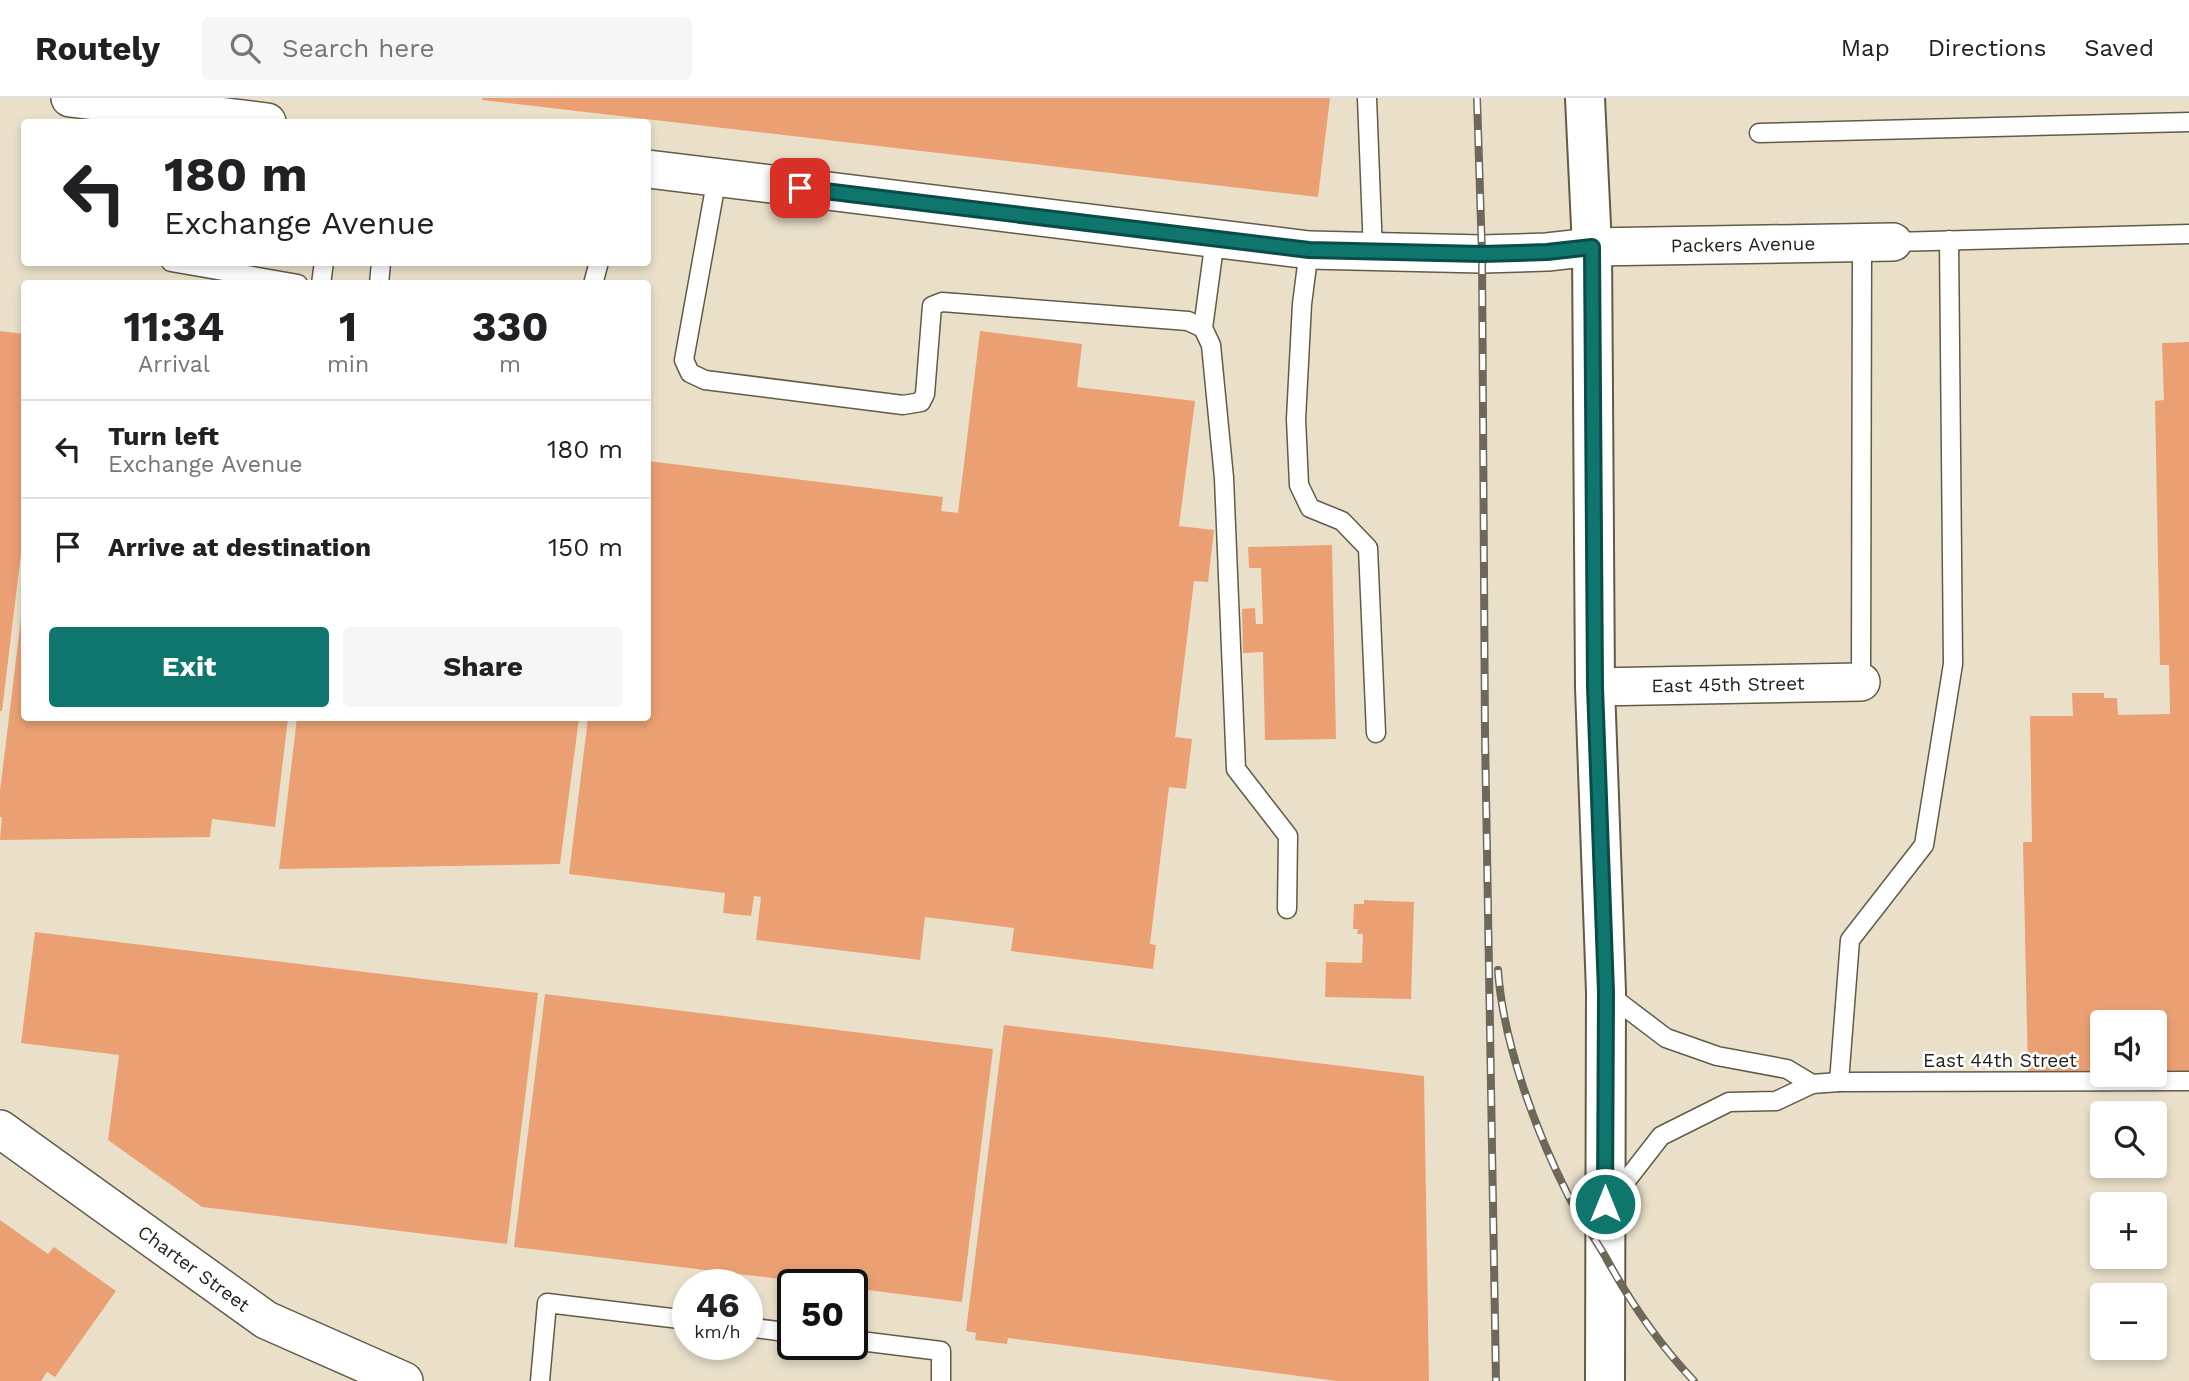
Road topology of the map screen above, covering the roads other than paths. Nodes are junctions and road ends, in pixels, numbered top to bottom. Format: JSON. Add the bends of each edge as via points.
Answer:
{"nodes":[{"id":1,"x":1367,"y":98,"type":"edge"},
{"id":2,"x":1586,"y":98,"type":"edge"},
{"id":3,"x":86,"y":99,"type":"edge"},
{"id":4,"x":144,"y":115,"type":"edge"},
{"id":5,"x":214,"y":119,"type":"edge"},
{"id":6,"x":2189,"y":122,"type":"edge"},
{"id":7,"x":1759,"y":133,"type":"dead end"},
{"id":8,"x":651,"y":169,"type":"edge"},
{"id":9,"x":717,"y":177,"type":"junction"},
{"id":10,"x":2189,"y":234,"type":"edge"},
{"id":11,"x":1215,"y":239,"type":"junction"},
{"id":12,"x":1949,"y":240,"type":"junction"},
{"id":13,"x":1877,"y":242,"type":"junction"},
{"id":14,"x":1592,"y":247,"type":"junction"},
{"id":15,"x":1309,"y":250,"type":"junction"},
{"id":16,"x":1373,"y":252,"type":"junction"},
{"id":17,"x":194,"y":266,"type":"edge"},
{"id":18,"x":275,"y":280,"type":"edge"},
{"id":19,"x":1203,"y":327,"type":"junction"},
{"id":20,"x":1861,"y":681,"type":"joint"},
{"id":21,"x":1595,"y":687,"type":"junction"},
{"id":22,"x":1376,"y":733,"type":"dead end"},
{"id":23,"x":1287,"y":909,"type":"dead end"},
{"id":24,"x":1606,"y":992,"type":"junction"},
{"id":25,"x":2189,"y":1081,"type":"edge"},
{"id":26,"x":1839,"y":1082,"type":"junction"},
{"id":27,"x":1812,"y":1084,"type":"junction"},
{"id":28,"x":0,"y":1129,"type":"edge"},
{"id":29,"x":1605,"y":1231,"type":"junction"},
{"id":30,"x":672,"y":1318,"type":"edge"},
{"id":31,"x":868,"y":1342,"type":"edge"},
{"id":32,"x":404,"y":1381,"type":"edge"},
{"id":33,"x":540,"y":1381,"type":"edge"},
{"id":34,"x":941,"y":1381,"type":"edge"},
{"id":35,"x":1605,"y":1381,"type":"edge"}],
"edges":[{"from":1,"to":16,"type":"lane"},
{"from":2,"to":14,"type":"main road"},
{"from":3,"to":4,"type":"street"},
{"from":4,"to":5,"type":"street"},
{"from":6,"to":7,"type":"lane"},
{"from":8,"to":9,"type":"street","name":"Packers Avenue"},
{"from":9,"to":11,"type":"street","name":"Packers Avenue"},
{"from":9,"to":19,"type":"lane","via":[[684,360],[690,373],[705,380],[903,405],[920,402],[926,394],[932,306],[942,302],[1188,321]]},
{"from":10,"to":12,"type":"lane"},
{"from":11,"to":15,"type":"street","name":"Packers Avenue"},
{"from":11,"to":19,"type":"lane"},
{"from":12,"to":13,"type":"lane"},
{"from":12,"to":26,"type":"lane","via":[[1953,664],[1924,845],[1850,940]]},
{"from":13,"to":14,"type":"street","name":"Packers Avenue"},
{"from":13,"to":20,"type":"lane"},
{"from":14,"to":16,"type":"street","name":"Packers Avenue","via":[[1495,254]]},
{"from":14,"to":21,"type":"main road"},
{"from":15,"to":16,"type":"street","name":"Packers Avenue"},
{"from":15,"to":22,"type":"lane","via":[[1296,419],[1299,485],[1310,508],[1342,521],[1368,548]]},
{"from":17,"to":18,"type":"lane"},
{"from":19,"to":23,"type":"lane","via":[[1212,345],[1224,478],[1236,769],[1289,836]]},
{"from":20,"to":21,"type":"street","name":"East 45th Street"},
{"from":21,"to":24,"type":"main road"},
{"from":24,"to":27,"type":"lane","via":[[1666,1038],[1717,1056],[1787,1069]]},
{"from":24,"to":29,"type":"main road"},
{"from":25,"to":26,"type":"lane","name":"East 44th Street"},
{"from":26,"to":27,"type":"lane","name":"East 44th Street"},
{"from":27,"to":29,"type":"lane","name":"East 44th Street","via":[[1776,1101],[1729,1102],[1661,1136],[1626,1181]]},
{"from":28,"to":32,"type":"street","name":"Charter Street","via":[[266,1320]]},
{"from":29,"to":35,"type":"main road"},
{"from":30,"to":33,"type":"lane","via":[[547,1303]]},
{"from":31,"to":34,"type":"lane","via":[[941,1351]]}]}
